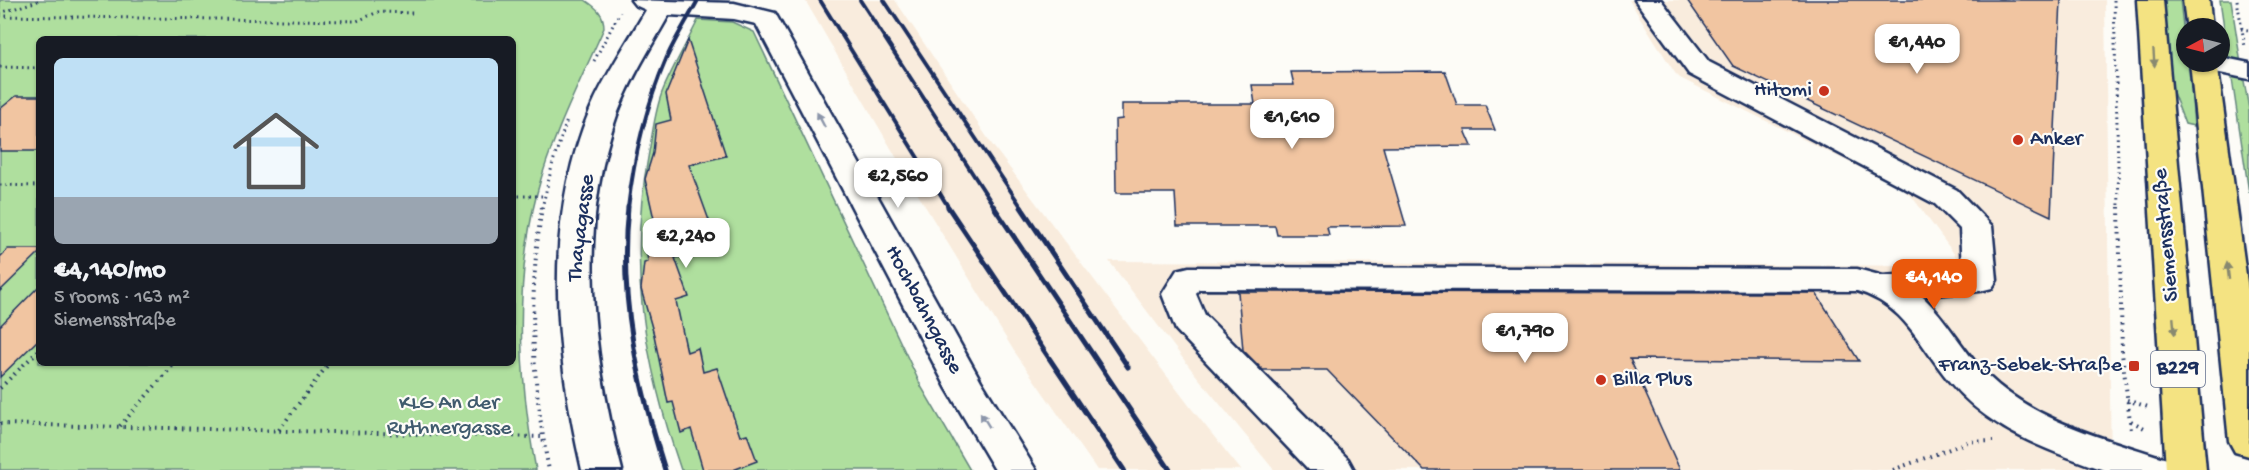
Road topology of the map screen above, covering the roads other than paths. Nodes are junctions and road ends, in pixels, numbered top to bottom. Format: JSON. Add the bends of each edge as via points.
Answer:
{"nodes":[{"id":1,"x":1648,"y":0,"type":"edge"},
{"id":2,"x":2150,"y":0,"type":"edge"},
{"id":3,"x":2196,"y":0,"type":"edge"},
{"id":4,"x":656,"y":2,"type":"edge"},
{"id":5,"x":2198,"y":18,"type":"edge"},
{"id":6,"x":2230,"y":67,"type":"edge"},
{"id":7,"x":2249,"y":71,"type":"edge"},
{"id":8,"x":2206,"y":72,"type":"edge"},
{"id":9,"x":1884,"y":287,"type":"junction"},
{"id":10,"x":2249,"y":441,"type":"edge"},
{"id":11,"x":2143,"y":467,"type":"edge"},
{"id":12,"x":602,"y":470,"type":"edge"},
{"id":13,"x":1016,"y":470,"type":"edge"},
{"id":14,"x":1334,"y":470,"type":"edge"},
{"id":15,"x":2186,"y":470,"type":"edge"}],
"edges":[{"from":1,"to":9,"type":"street","via":[[1699,68],[1946,196],[1976,226],[1980,280]]},
{"from":2,"to":15,"type":"main road","name":"Siemensstraße","number":"B229","one_way":true},
{"from":3,"to":5,"type":"main road"},
{"from":4,"to":12,"type":"street","name":"Thayagasse","via":[[604,114],[578,225],[574,280],[579,356]]},
{"from":13,"to":4,"type":"street","name":"Hochbahngasse","one_way":true,"via":[[966,388],[766,19],[734,11]]},
{"from":6,"to":7,"type":"street"},
{"from":10,"to":8,"type":"main road","number":"B229","one_way":true},
{"from":9,"to":11,"type":"street","via":[[1918,311],[1955,364],[1999,407],[2033,426]]},
{"from":9,"to":14,"type":"street","via":[[1857,280],[1189,278],[1179,294],[1188,321]]}]}
